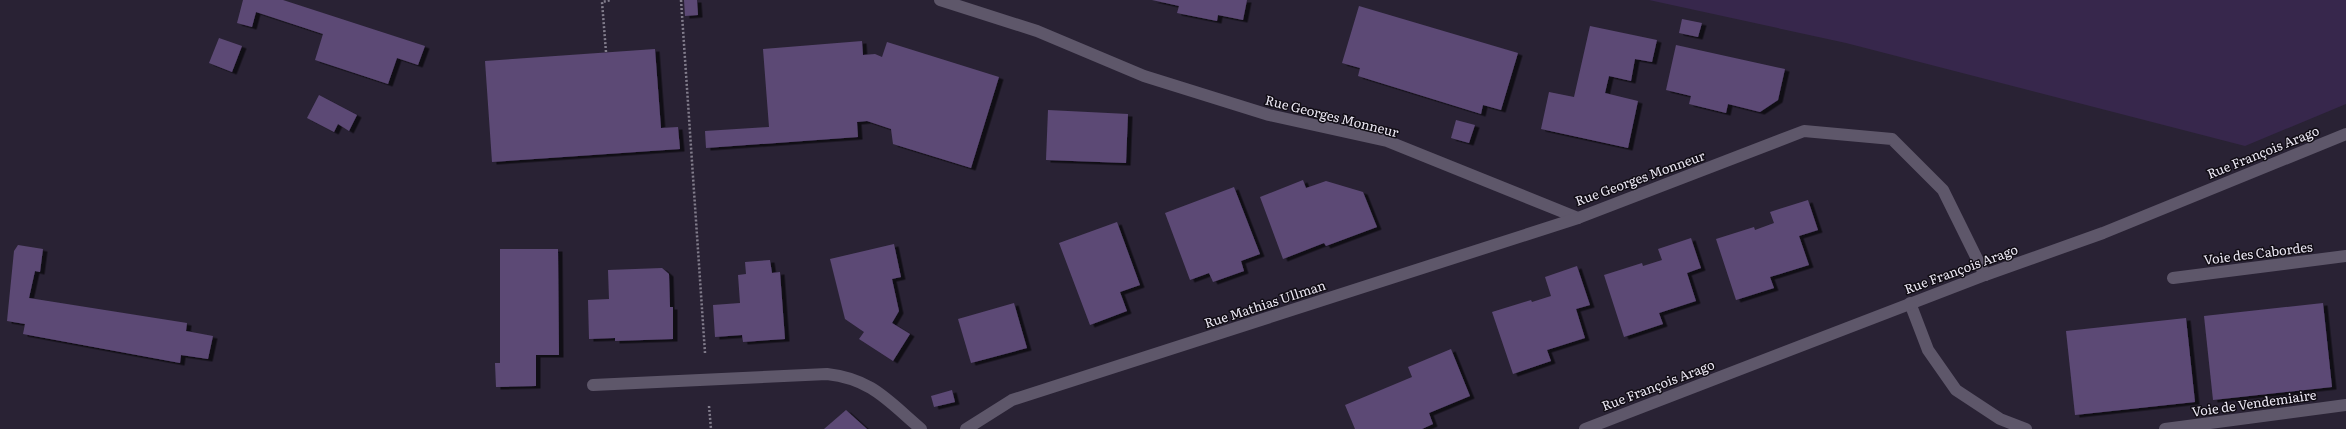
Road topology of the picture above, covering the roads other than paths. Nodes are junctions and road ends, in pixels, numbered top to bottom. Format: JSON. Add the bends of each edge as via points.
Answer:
{"nodes":[{"id":1,"x":940,"y":0,"type":"edge"},
{"id":2,"x":2346,"y":134,"type":"edge"},
{"id":3,"x":1578,"y":218,"type":"junction"},
{"id":4,"x":2346,"y":256,"type":"edge"},
{"id":5,"x":1985,"y":275,"type":"junction"},
{"id":6,"x":2173,"y":278,"type":"dead end"},
{"id":7,"x":1910,"y":303,"type":"junction"},
{"id":8,"x":594,"y":384,"type":"dead end"},
{"id":9,"x":2346,"y":405,"type":"edge"},
{"id":10,"x":921,"y":429,"type":"edge"},
{"id":11,"x":966,"y":429,"type":"edge"},
{"id":12,"x":1585,"y":429,"type":"edge"},
{"id":13,"x":2026,"y":429,"type":"edge"},
{"id":14,"x":2166,"y":429,"type":"edge"}],
"edges":[{"from":1,"to":3,"type":"street","name":"Rue Georges Monneur","via":[[1037,31],[1144,76],[1269,115],[1387,141]]},
{"from":2,"to":5,"type":"street","name":"Rue François Arago","via":[[2103,233]]},
{"from":3,"to":5,"type":"street","name":"Rue Georges Monneur","via":[[1804,131],[1892,139],[1943,190]]},
{"from":3,"to":11,"type":"street","name":"Rue Mathias Ullman","via":[[1012,400]]},
{"from":4,"to":6,"type":"street","name":"Voie des Cabordes"},
{"from":5,"to":7,"type":"street","name":"Rue François Arago"},
{"from":7,"to":12,"type":"street","name":"Rue François Arago"},
{"from":7,"to":13,"type":"street","via":[[1928,350],[1956,390],[2000,419]]},
{"from":8,"to":10,"type":"street","via":[[827,374],[845,376],[870,386]]},
{"from":9,"to":14,"type":"street","name":"Voie de Vendemiaire"}]}
